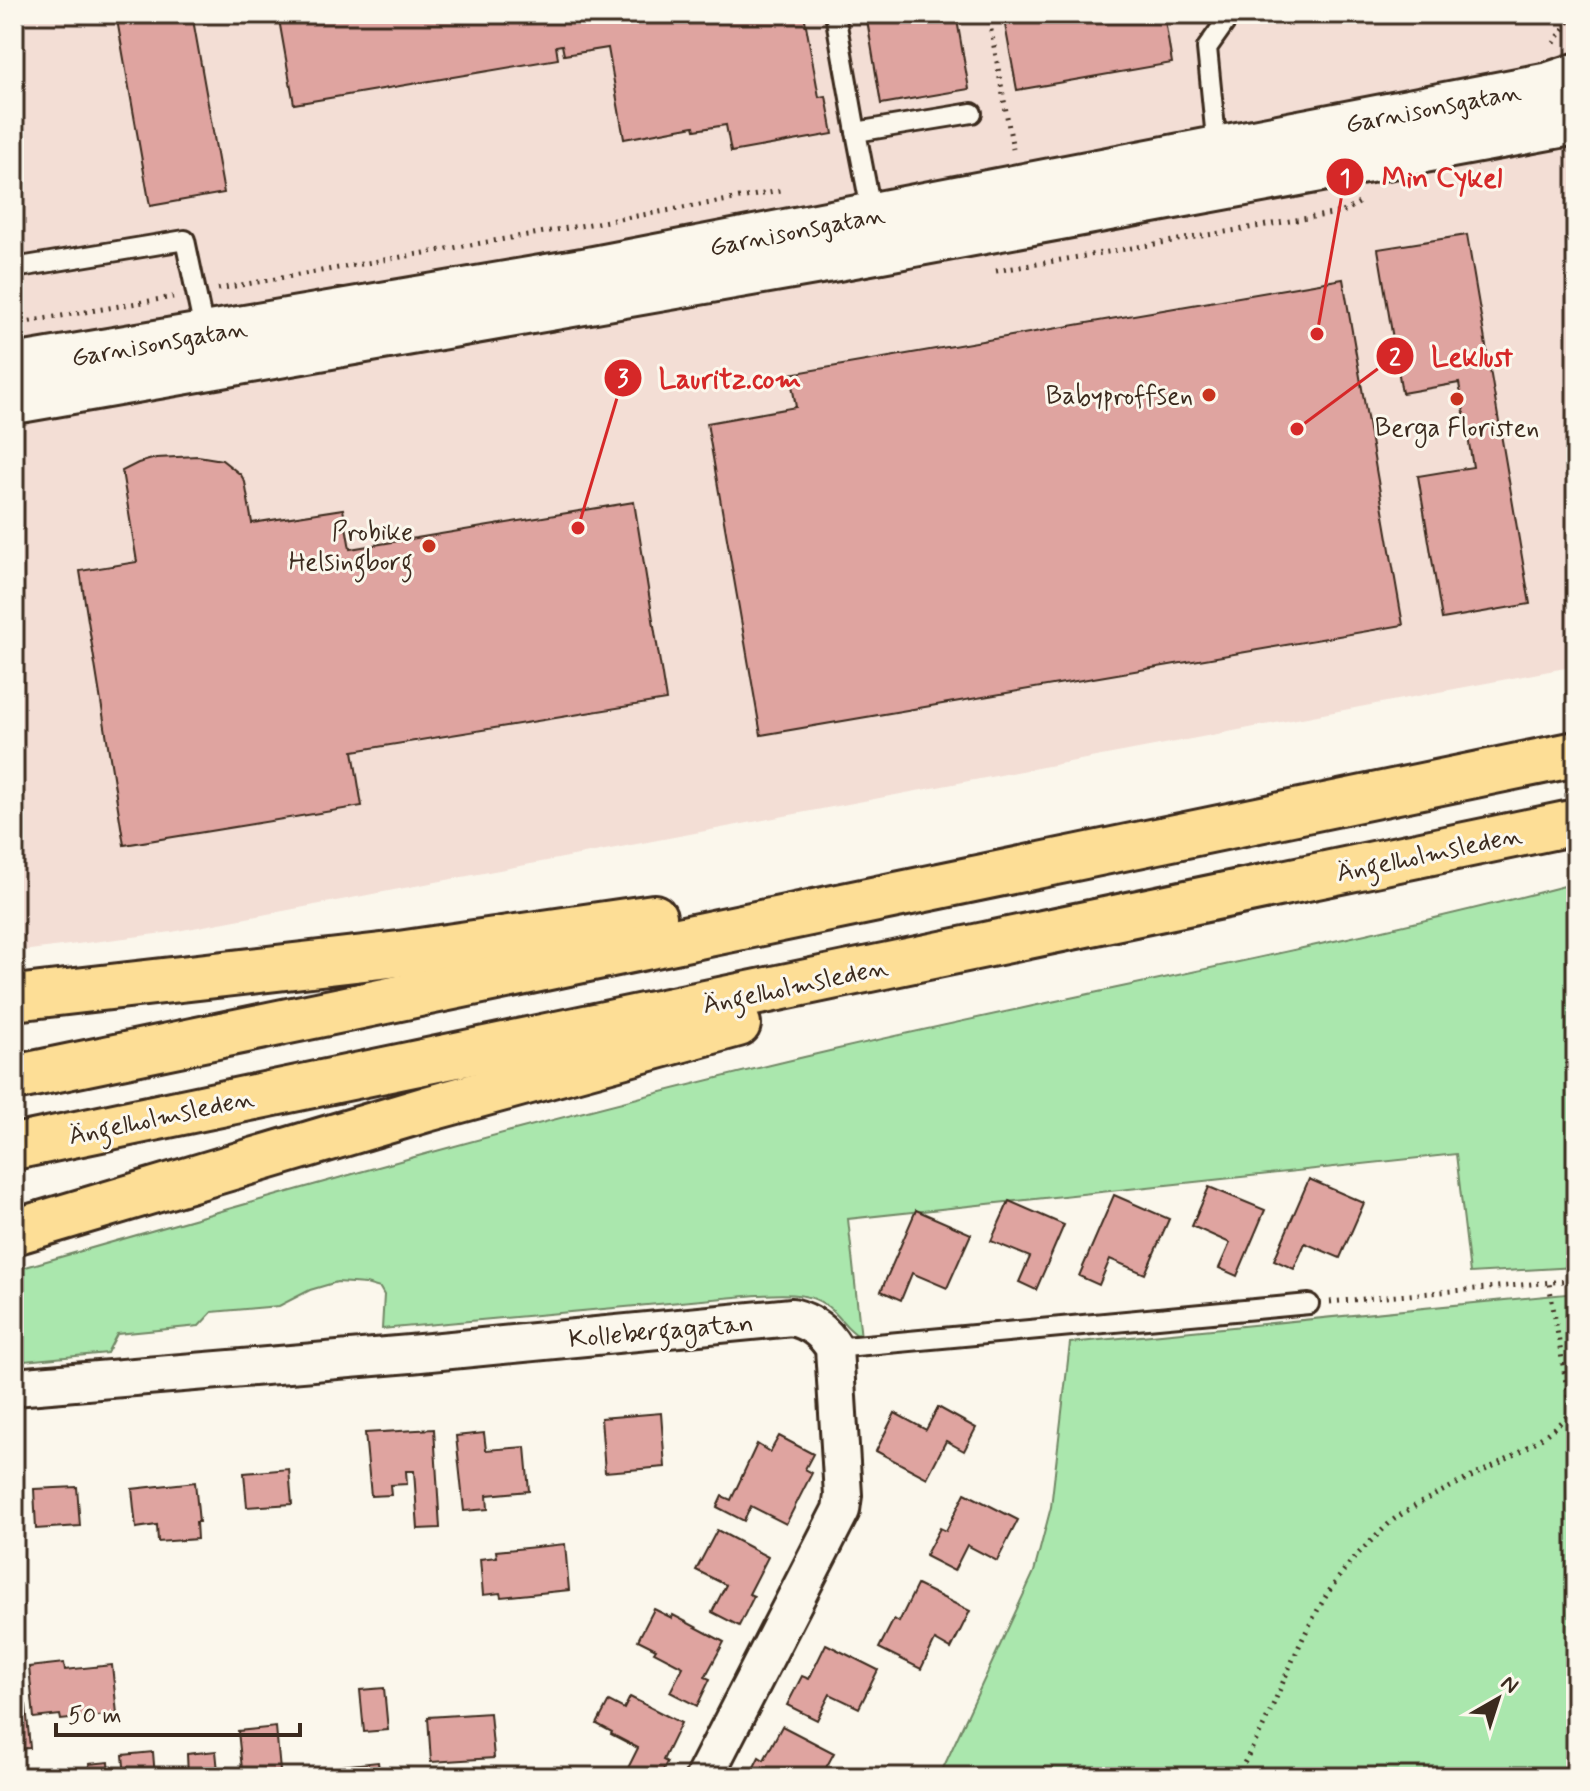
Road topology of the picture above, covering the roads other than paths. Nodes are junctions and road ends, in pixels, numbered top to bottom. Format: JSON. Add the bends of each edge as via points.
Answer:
{"nodes":[{"id":1,"x":835,"y":14,"type":"edge"},
{"id":2,"x":1231,"y":14,"type":"edge"},
{"id":3,"x":1564,"y":61,"type":"edge"},
{"id":4,"x":972,"y":113,"type":"dead end"},
{"id":5,"x":1576,"y":122,"type":"edge"},
{"id":6,"x":856,"y":132,"type":"junction"},
{"id":7,"x":1217,"y":149,"type":"junction"},
{"id":8,"x":872,"y":215,"type":"junction"},
{"id":9,"x":14,"y":268,"type":"edge"},
{"id":10,"x":205,"y":335,"type":"junction"},
{"id":11,"x":14,"y":367,"type":"edge"},
{"id":12,"x":14,"y":401,"type":"edge"},
{"id":13,"x":1576,"y":754,"type":"edge"},
{"id":14,"x":1576,"y":822,"type":"edge"},
{"id":15,"x":840,"y":906,"type":"junction"},
{"id":16,"x":1063,"y":929,"type":"junction"},
{"id":17,"x":14,"y":998,"type":"edge"},
{"id":18,"x":14,"y":1078,"type":"edge"},
{"id":19,"x":14,"y":1147,"type":"edge"},
{"id":20,"x":14,"y":1232,"type":"edge"},
{"id":21,"x":1309,"y":1304,"type":"road end"},
{"id":22,"x":834,"y":1348,"type":"junction"},
{"id":23,"x":14,"y":1387,"type":"edge"},
{"id":24,"x":704,"y":1777,"type":"edge"}],
"edges":[{"from":1,"to":6,"type":"lane"},
{"from":2,"to":7,"type":"lane","via":[[1207,48]]},
{"from":3,"to":7,"type":"street","name":"Garnisonsgatan","via":[[1549,85]]},
{"from":4,"to":6,"type":"lane"},
{"from":5,"to":12,"type":"street","name":"Garnisonsgatan","via":[[821,261]]},
{"from":6,"to":8,"type":"lane"},
{"from":7,"to":8,"type":"street","name":"Garnisonsgatan"},
{"from":8,"to":10,"type":"street","name":"Garnisonsgatan"},
{"from":9,"to":10,"type":"lane","via":[[185,240]]},
{"from":10,"to":11,"type":"street","name":"Garnisonsgatan"},
{"from":13,"to":15,"type":"highway"},
{"from":14,"to":16,"type":"highway","name":"Ängelholmsleden"},
{"from":15,"to":17,"type":"highway","via":[[657,917],[399,954]]},
{"from":15,"to":18,"type":"highway"},
{"from":16,"to":19,"type":"highway","name":"Ängelholmsleden"},
{"from":16,"to":20,"type":"highway","via":[[948,981],[738,1024],[427,1109]]},
{"from":21,"to":22,"type":"lane"},
{"from":22,"to":23,"type":"street","name":"Kollebergagatan","via":[[817,1328],[792,1317]]},
{"from":22,"to":24,"type":"street","via":[[841,1510]]}]}
